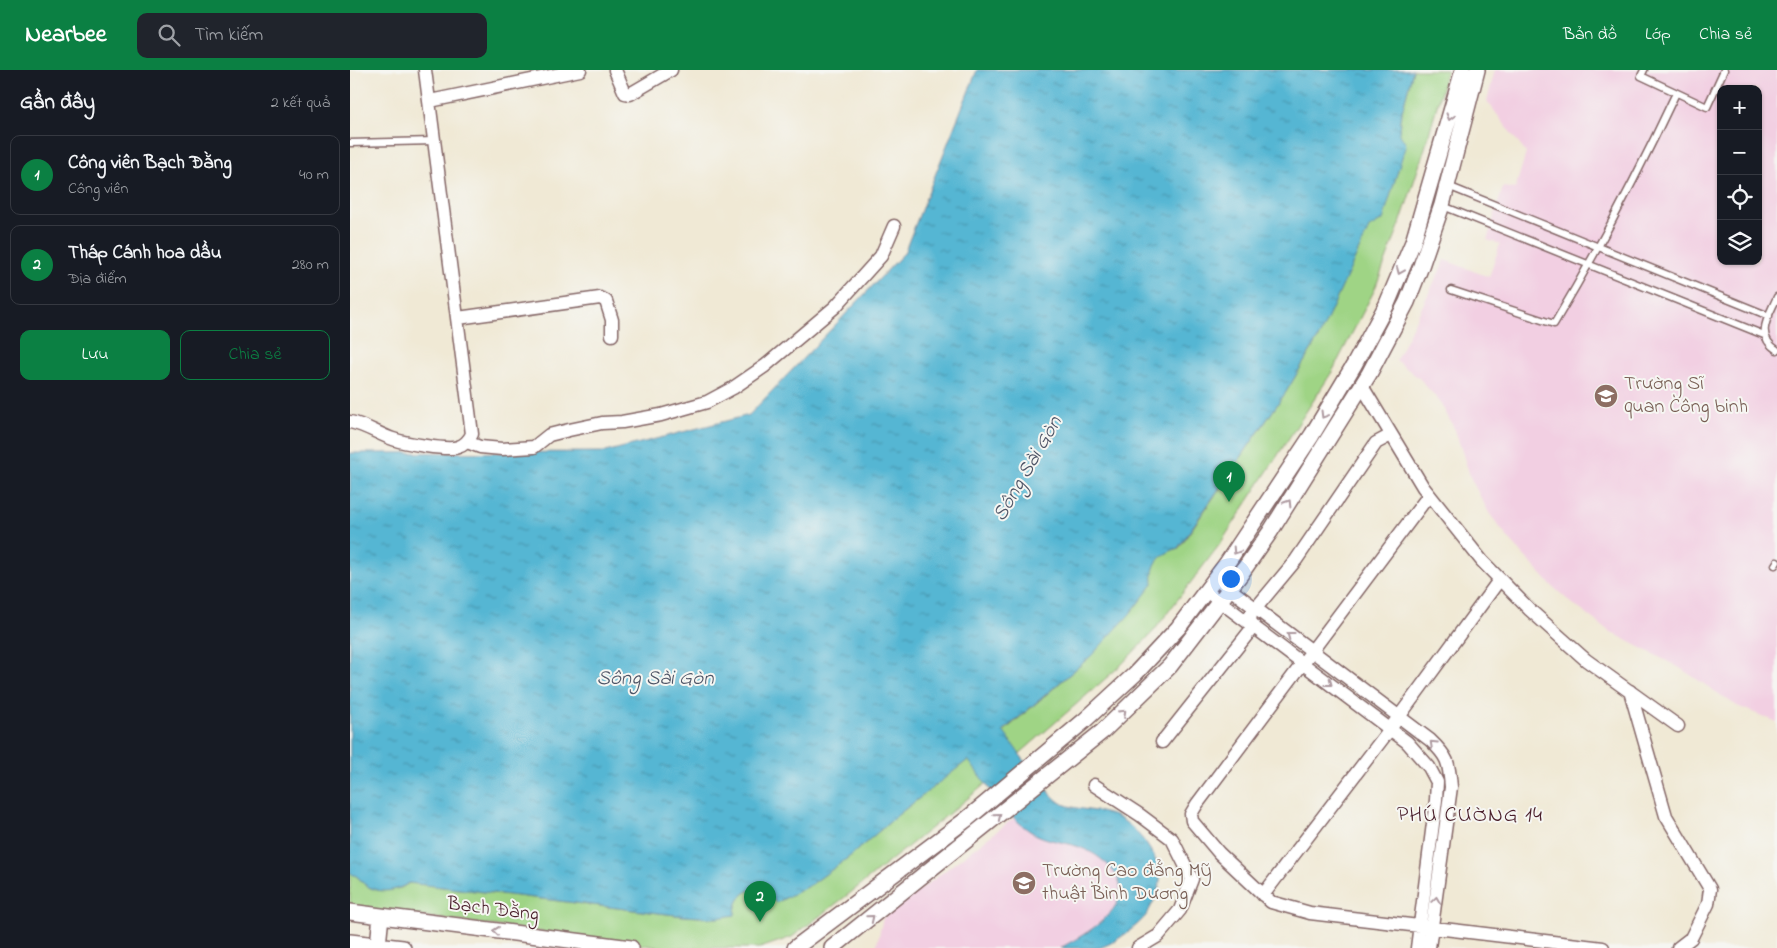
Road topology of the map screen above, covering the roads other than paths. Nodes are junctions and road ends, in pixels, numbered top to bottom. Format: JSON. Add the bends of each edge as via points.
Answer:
{"nodes":[{"id":1,"x":426,"y":70,"type":"edge"},
{"id":2,"x":580,"y":70,"type":"edge"},
{"id":3,"x":615,"y":70,"type":"edge"},
{"id":4,"x":671,"y":70,"type":"edge"},
{"id":5,"x":1463,"y":70,"type":"edge"},
{"id":6,"x":1477,"y":70,"type":"edge"},
{"id":7,"x":1644,"y":70,"type":"edge"},
{"id":8,"x":1724,"y":70,"type":"edge"},
{"id":9,"x":1676,"y":93,"type":"junction"},
{"id":10,"x":430,"y":101,"type":"junction"},
{"id":11,"x":435,"y":141,"type":"junction"},
{"id":12,"x":350,"y":143,"type":"edge"},
{"id":13,"x":1429,"y":191,"type":"junction"},
{"id":14,"x":1444,"y":196,"type":"junction"},
{"id":15,"x":894,"y":226,"type":"dead end"},
{"id":16,"x":1598,"y":247,"type":"junction"},
{"id":17,"x":1589,"y":264,"type":"junction"},
{"id":18,"x":1451,"y":290,"type":"dead end"},
{"id":19,"x":1777,"y":297,"type":"edge"},
{"id":20,"x":1769,"y":316,"type":"junction"},
{"id":21,"x":458,"y":318,"type":"junction"},
{"id":22,"x":612,"y":335,"type":"dead end"},
{"id":23,"x":1764,"y":335,"type":"junction"},
{"id":24,"x":1777,"y":350,"type":"edge"},
{"id":25,"x":1362,"y":386,"type":"junction"},
{"id":26,"x":350,"y":422,"type":"edge"},
{"id":27,"x":1391,"y":435,"type":"junction"},
{"id":28,"x":467,"y":442,"type":"junction"},
{"id":29,"x":1429,"y":495,"type":"junction"},
{"id":30,"x":1216,"y":578,"type":"junction"},
{"id":31,"x":1500,"y":580,"type":"junction"},
{"id":32,"x":1230,"y":589,"type":"junction"},
{"id":33,"x":1206,"y":591,"type":"junction"},
{"id":34,"x":1220,"y":601,"type":"junction"},
{"id":35,"x":1256,"y":609,"type":"junction"},
{"id":36,"x":1254,"y":626,"type":"junction"},
{"id":37,"x":1312,"y":651,"type":"junction"},
{"id":38,"x":1302,"y":663,"type":"junction"},
{"id":39,"x":1630,"y":691,"type":"junction"},
{"id":40,"x":1399,"y":717,"type":"junction"},
{"id":41,"x":1678,"y":726,"type":"dead end"},
{"id":42,"x":1390,"y":729,"type":"junction"},
{"id":43,"x":1162,"y":742,"type":"dead end"},
{"id":44,"x":1094,"y":785,"type":"dead end"},
{"id":45,"x":1264,"y":895,"type":"junction"},
{"id":46,"x":350,"y":912,"type":"edge"},
{"id":47,"x":381,"y":916,"type":"junction"},
{"id":48,"x":1426,"y":927,"type":"junction"},
{"id":49,"x":854,"y":932,"type":"junction"},
{"id":50,"x":350,"y":942,"type":"edge"},
{"id":51,"x":553,"y":943,"type":"edge"},
{"id":52,"x":378,"y":945,"type":"junction"},
{"id":53,"x":403,"y":948,"type":"edge"},
{"id":54,"x":631,"y":948,"type":"edge"},
{"id":55,"x":795,"y":948,"type":"edge"},
{"id":56,"x":832,"y":948,"type":"edge"},
{"id":57,"x":849,"y":948,"type":"edge"},
{"id":58,"x":1138,"y":948,"type":"edge"},
{"id":59,"x":1417,"y":948,"type":"edge"},
{"id":60,"x":1429,"y":948,"type":"edge"},
{"id":61,"x":1603,"y":948,"type":"edge"},
{"id":62,"x":1678,"y":948,"type":"edge"}],
"edges":[{"from":1,"to":10,"type":"street"},
{"from":2,"to":10,"type":"street"},
{"from":3,"to":4,"type":"street","via":[[625,92],[630,94]]},
{"from":5,"to":13,"type":"street","one_way":true},
{"from":6,"to":14,"type":"street"},
{"from":7,"to":9,"type":"lane","via":[[1641,76]]},
{"from":8,"to":9,"type":"lane","via":[[1707,107]]},
{"from":9,"to":16,"type":"lane"},
{"from":10,"to":11,"type":"street"},
{"from":11,"to":12,"type":"lane"},
{"from":11,"to":21,"type":"street"},
{"from":13,"to":14,"type":"street"},
{"from":13,"to":30,"type":"street","one_way":true,"via":[[1413,242],[1354,365],[1312,435]]},
{"from":14,"to":16,"type":"lane"},
{"from":14,"to":17,"type":"lane"},
{"from":14,"to":25,"type":"street","via":[[1407,302]]},
{"from":15,"to":28,"type":"street","via":[[881,256],[835,307],[765,366],[707,402],[661,415],[549,435],[534,447],[502,449]]},
{"from":16,"to":17,"type":"lane"},
{"from":16,"to":20,"type":"lane"},
{"from":17,"to":18,"type":"lane","via":[[1554,324]]},
{"from":17,"to":23,"type":"lane"},
{"from":19,"to":20,"type":"lane"},
{"from":20,"to":23,"type":"lane"},
{"from":21,"to":22,"type":"street","via":[[600,298],[606,301],[612,320]]},
{"from":21,"to":28,"type":"street","via":[[472,434]]},
{"from":23,"to":24,"type":"lane"},
{"from":25,"to":27,"type":"street"},
{"from":32,"to":25,"type":"street","one_way":true},
{"from":26,"to":28,"type":"street","via":[[402,442],[459,447]]},
{"from":27,"to":29,"type":"street"},
{"from":27,"to":35,"type":"street","via":[[1376,443],[1296,560]]},
{"from":29,"to":31,"type":"street"},
{"from":29,"to":37,"type":"street"},
{"from":30,"to":32,"type":"street"},
{"from":30,"to":33,"type":"street"},
{"from":31,"to":39,"type":"street","via":[[1586,660]]},
{"from":31,"to":40,"type":"street"},
{"from":32,"to":34,"type":"street"},
{"from":32,"to":35,"type":"street"},
{"from":33,"to":34,"type":"street"},
{"from":33,"to":55,"type":"street","via":[[1141,668],[1084,721],[967,819]]},
{"from":34,"to":36,"type":"street"},
{"from":49,"to":34,"type":"street","one_way":true,"via":[[1103,731],[1170,666]]},
{"from":35,"to":36,"type":"street","via":[[1250,617]]},
{"from":37,"to":35,"type":"street","one_way":true},
{"from":36,"to":38,"type":"street"},
{"from":36,"to":43,"type":"street"},
{"from":37,"to":38,"type":"street"},
{"from":37,"to":40,"type":"street"},
{"from":38,"to":42,"type":"street","one_way":true},
{"from":38,"to":45,"type":"street","via":[[1191,814],[1192,820],[1218,853]]},
{"from":39,"to":41,"type":"street"},
{"from":39,"to":62,"type":"street","via":[[1666,816],[1710,889],[1708,904],[1691,938]]},
{"from":40,"to":42,"type":"street"},
{"from":48,"to":40,"type":"street","one_way":true,"via":[[1451,787],[1450,766],[1430,740]]},
{"from":42,"to":45,"type":"street"},
{"from":42,"to":48,"type":"street","via":[[1407,742],[1429,767],[1437,782]]},
{"from":44,"to":58,"type":"street","via":[[1172,839],[1192,879],[1180,910],[1158,936]]},
{"from":45,"to":48,"type":"street","via":[[1271,902],[1310,913]]},
{"from":46,"to":47,"type":"street","name":"Bạch Đằng"},
{"from":51,"to":47,"type":"street","name":"Bạch Đằng","one_way":true},
{"from":47,"to":52,"type":"street"},
{"from":48,"to":59,"type":"street"},
{"from":48,"to":60,"type":"street"},
{"from":48,"to":61,"type":"street"},
{"from":49,"to":56,"type":"street"},
{"from":49,"to":57,"type":"street"},
{"from":50,"to":52,"type":"street"},
{"from":51,"to":54,"type":"street","name":"Bạch Đằng"},
{"from":52,"to":53,"type":"street"}]}
